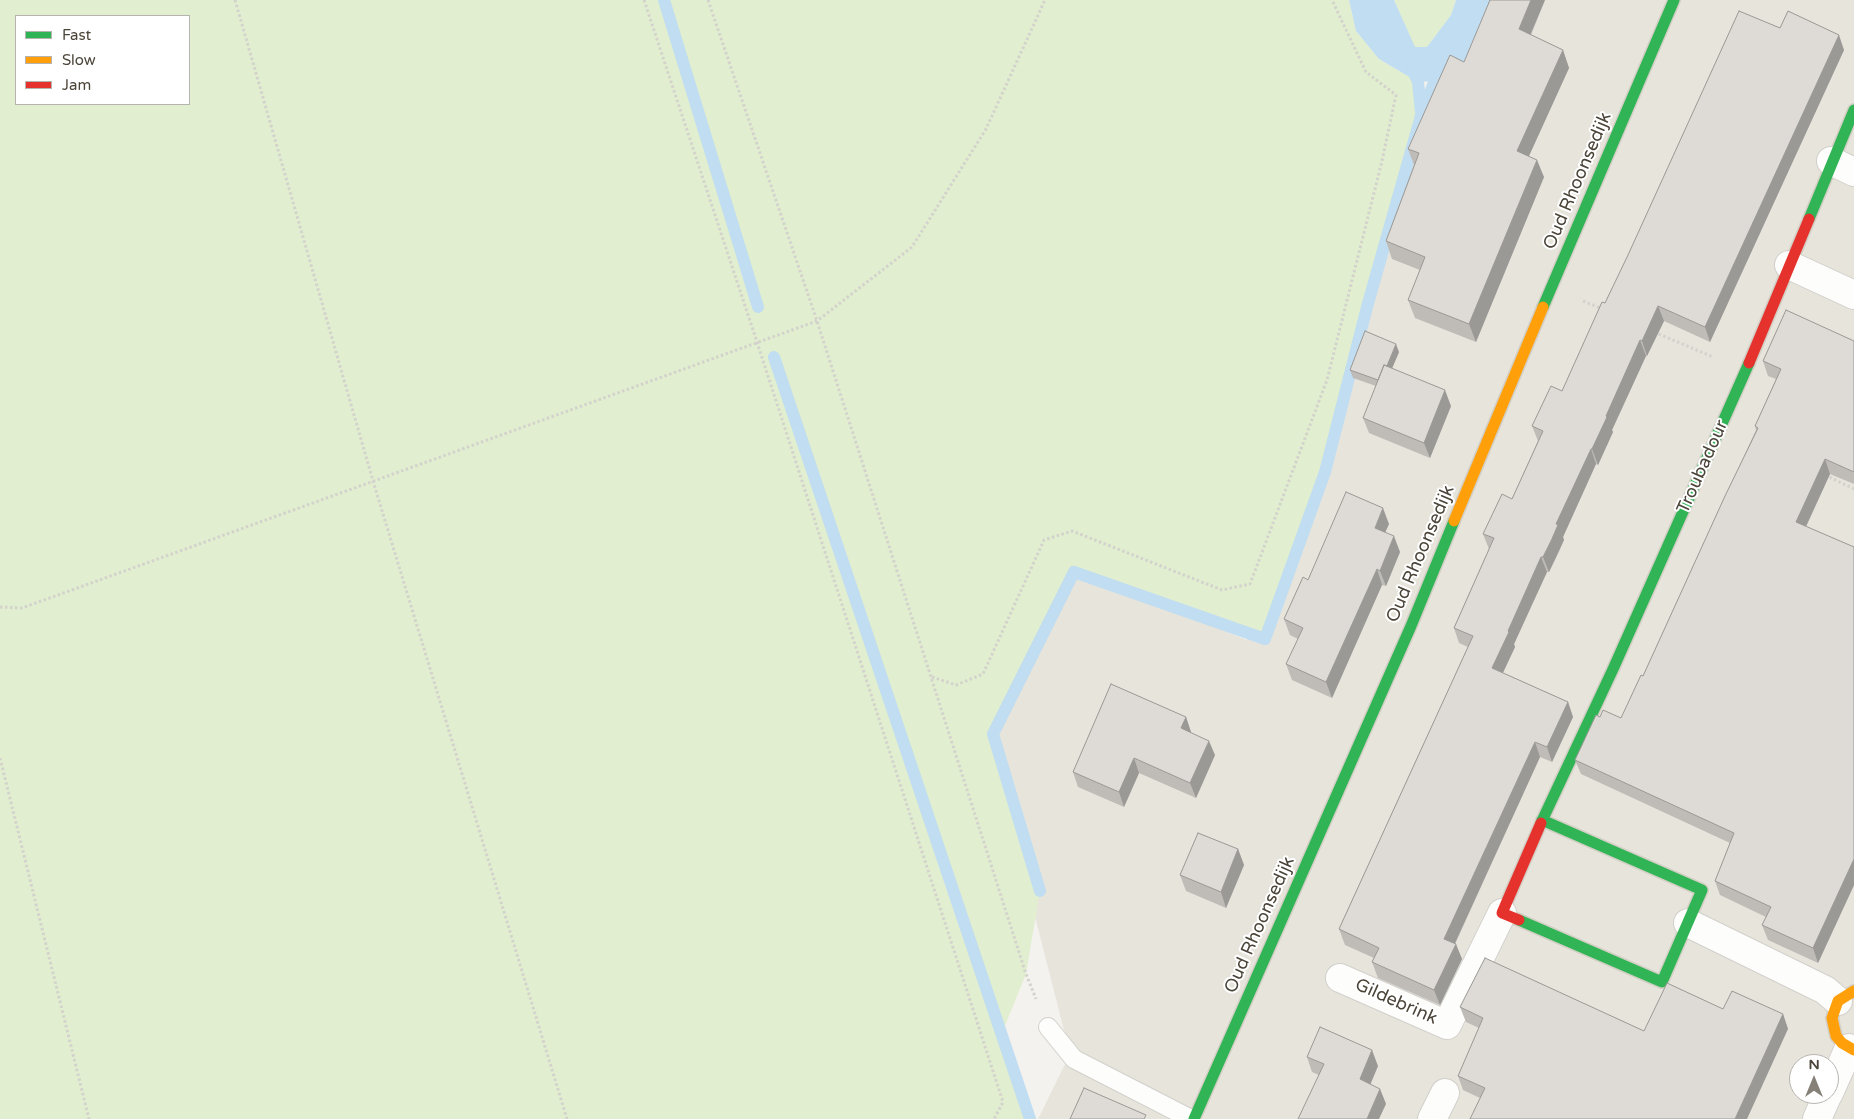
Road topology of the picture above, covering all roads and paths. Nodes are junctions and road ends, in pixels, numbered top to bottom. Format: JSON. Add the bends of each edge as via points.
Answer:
{"nodes":[{"id":1,"x":235,"y":0,"type":"edge"},
{"id":2,"x":644,"y":0,"type":"edge"},
{"id":3,"x":708,"y":0,"type":"edge"},
{"id":4,"x":1044,"y":0,"type":"edge"},
{"id":5,"x":1332,"y":0,"type":"edge"},
{"id":6,"x":1674,"y":0,"type":"edge"},
{"id":7,"x":1854,"y":110,"type":"edge"},
{"id":8,"x":1843,"y":167,"type":"edge"},
{"id":9,"x":1789,"y":265,"type":"junction"},
{"id":10,"x":1551,"y":287,"type":"junction"},
{"id":11,"x":1854,"y":295,"type":"edge"},
{"id":12,"x":1604,"y":310,"type":"edge"},
{"id":13,"x":817,"y":321,"type":"junction"},
{"id":14,"x":1648,"y":329,"type":"edge"},
{"id":15,"x":757,"y":342,"type":"junction"},
{"id":16,"x":1746,"y":371,"type":"junction"},
{"id":17,"x":1818,"y":472,"type":"edge"},
{"id":18,"x":373,"y":481,"type":"junction"},
{"id":19,"x":1854,"y":489,"type":"edge"},
{"id":20,"x":0,"y":607,"type":"edge"},
{"id":21,"x":1614,"y":667,"type":"joint"},
{"id":22,"x":931,"y":677,"type":"junction"},
{"id":23,"x":0,"y":758,"type":"edge"},
{"id":24,"x":1542,"y":820,"type":"junction"},
{"id":25,"x":1502,"y":913,"type":"junction"},
{"id":26,"x":1688,"y":923,"type":"junction"},
{"id":27,"x":1340,"y":978,"type":"dead end"},
{"id":28,"x":1846,"y":996,"type":"edge"},
{"id":29,"x":1048,"y":1027,"type":"joint"},
{"id":30,"x":1851,"y":1049,"type":"edge"},
{"id":31,"x":1839,"y":1073,"type":"edge"},
{"id":32,"x":1445,"y":1093,"type":"dead end"},
{"id":33,"x":1824,"y":1104,"type":"edge"},
{"id":34,"x":89,"y":1119,"type":"edge"},
{"id":35,"x":567,"y":1119,"type":"edge"},
{"id":36,"x":994,"y":1119,"type":"edge"},
{"id":37,"x":1192,"y":1119,"type":"edge"},
{"id":38,"x":1432,"y":1119,"type":"edge"},
{"id":39,"x":1817,"y":1119,"type":"edge"}],
"edges":[{"from":1,"to":18,"type":"path"},
{"from":2,"to":15,"type":"path"},
{"from":3,"to":13,"type":"path"},
{"from":4,"to":13,"type":"path","via":[[986,129],[912,247]]},
{"from":5,"to":22,"type":"path","via":[[1366,72],[1396,95],[1327,380],[1250,584],[1222,590],[1072,531],[1044,540],[983,674],[956,685]]},
{"from":6,"to":10,"type":"street","name":"Oud Rhoonsedijk"},
{"from":7,"to":8,"type":"street","name":"Troubadour"},
{"from":8,"to":9,"type":"street","name":"Troubadour"},
{"from":9,"to":11,"type":"street"},
{"from":9,"to":16,"type":"street","name":"Troubadour"},
{"from":10,"to":12,"type":"path"},
{"from":10,"to":37,"type":"street","name":"Oud Rhoonsedijk","via":[[1411,626]]},
{"from":13,"to":15,"type":"path"},
{"from":13,"to":22,"type":"path"},
{"from":14,"to":16,"type":"path"},
{"from":15,"to":18,"type":"path"},
{"from":15,"to":36,"type":"path","via":[[1003,1102]]},
{"from":16,"to":21,"type":"street","name":"Troubadour"},
{"from":17,"to":19,"type":"path"},
{"from":18,"to":20,"type":"path","via":[[22,608]]},
{"from":18,"to":35,"type":"path"},
{"from":21,"to":24,"type":"street","name":"Gildebrink"},
{"from":22,"to":29,"type":"path","via":[[1026,974]]},
{"from":23,"to":34,"type":"path"},
{"from":24,"to":25,"type":"street","name":"Gildebrink"},
{"from":24,"to":26,"type":"street","via":[[1702,890]]},
{"from":25,"to":26,"type":"street","via":[[1662,982]]},
{"from":25,"to":27,"type":"street","name":"Gildebrink","via":[[1447,1025]]},
{"from":26,"to":28,"type":"street","via":[[1825,990]]},
{"from":28,"to":30,"type":"street","via":[[1834,1010],[1832,1027],[1836,1036]]},
{"from":29,"to":37,"type":"lane","via":[[1074,1059]]},
{"from":30,"to":31,"type":"street"},
{"from":32,"to":38,"type":"street"},
{"from":33,"to":39,"type":"street"}]}
